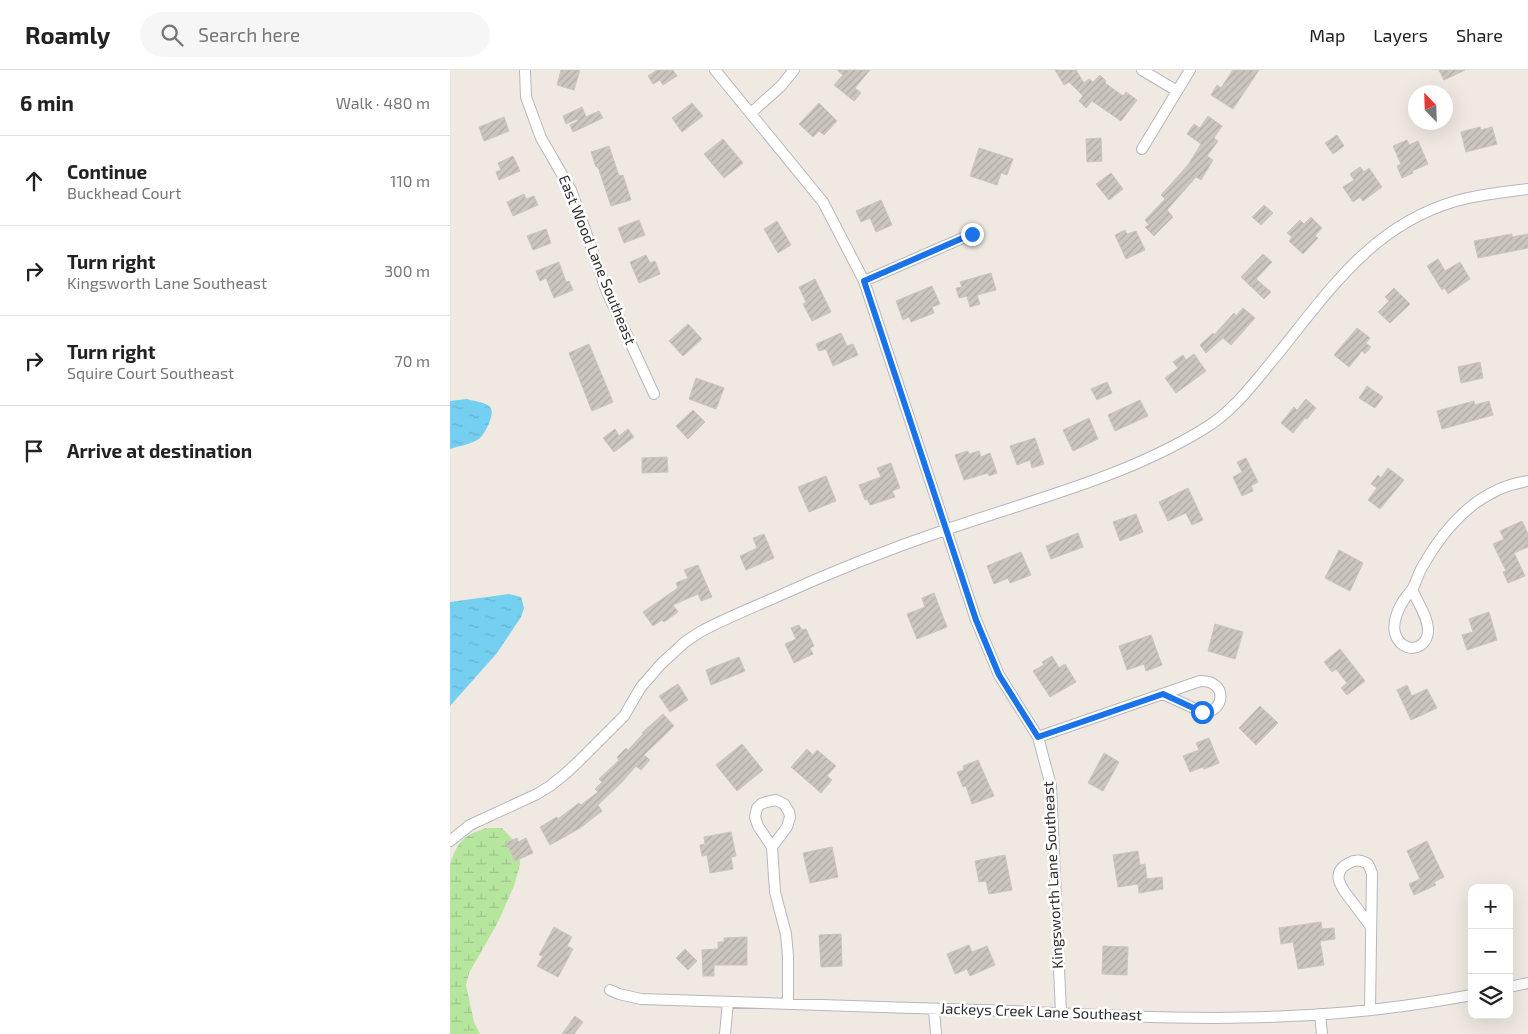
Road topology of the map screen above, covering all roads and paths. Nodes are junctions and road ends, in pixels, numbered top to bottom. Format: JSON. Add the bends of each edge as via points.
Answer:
{"nodes":[{"id":1,"x":525,"y":70,"type":"edge"},
{"id":2,"x":715,"y":70,"type":"edge"},
{"id":3,"x":794,"y":70,"type":"edge"},
{"id":4,"x":1142,"y":70,"type":"edge"},
{"id":5,"x":1190,"y":70,"type":"edge"},
{"id":6,"x":1177,"y":91,"type":"junction"},
{"id":7,"x":751,"y":112,"type":"junction"},
{"id":8,"x":1142,"y":149,"type":"dead end"},
{"id":9,"x":1528,"y":189,"type":"edge"},
{"id":10,"x":972,"y":234,"type":"dead end"},
{"id":11,"x":864,"y":281,"type":"junction"},
{"id":12,"x":654,"y":394,"type":"dead end"},
{"id":13,"x":1528,"y":481,"type":"edge"},
{"id":14,"x":945,"y":530,"type":"junction"},
{"id":15,"x":1412,"y":589,"type":"junction"},
{"id":16,"x":1163,"y":694,"type":"junction"},
{"id":17,"x":1038,"y":737,"type":"junction"},
{"id":18,"x":450,"y":841,"type":"edge"},
{"id":19,"x":772,"y":847,"type":"dead end"},
{"id":20,"x":1370,"y":926,"type":"junction"},
{"id":21,"x":1528,"y":983,"type":"edge"},
{"id":22,"x":1513,"y":986,"type":"edge"},
{"id":23,"x":610,"y":990,"type":"dead end"},
{"id":24,"x":1468,"y":996,"type":"edge"},
{"id":25,"x":728,"y":1002,"type":"junction"},
{"id":26,"x":788,"y":1004,"type":"junction"},
{"id":27,"x":934,"y":1009,"type":"junction"},
{"id":28,"x":1370,"y":1010,"type":"junction"},
{"id":29,"x":1061,"y":1013,"type":"junction"},
{"id":30,"x":1320,"y":1014,"type":"junction"},
{"id":31,"x":725,"y":1034,"type":"edge"},
{"id":32,"x":936,"y":1034,"type":"edge"},
{"id":33,"x":1322,"y":1034,"type":"edge"}],
"edges":[{"from":1,"to":12,"type":"street","name":"East Wood Lane Southeast","via":[[526,97],[541,138],[571,190],[607,292]]},
{"from":2,"to":7,"type":"street","name":"Kingsworth Lane Southeast"},
{"from":3,"to":7,"type":"street"},
{"from":4,"to":6,"type":"street"},
{"from":5,"to":6,"type":"street"},
{"from":6,"to":8,"type":"street"},
{"from":7,"to":11,"type":"street","name":"Kingsworth Lane Southeast","via":[[823,202]]},
{"from":9,"to":14,"type":"street","via":[[1455,201],[1417,216],[1384,237],[1344,272],[1233,406],[1203,430],[1133,465]]},
{"from":10,"to":11,"type":"street"},
{"from":11,"to":14,"type":"street","name":"Kingsworth Lane Southeast"},
{"from":13,"to":15,"type":"street","via":[[1496,490],[1465,511],[1423,564]]},
{"from":14,"to":17,"type":"street","name":"Kingsworth Lane Southeast","via":[[999,675]]},
{"from":14,"to":18,"type":"street","via":[[841,568],[700,632],[661,664],[641,687],[621,720],[565,774],[537,794],[470,825]]},
{"from":15,"to":15,"type":"street","via":[[1401,606],[1394,629],[1401,644],[1408,648],[1422,644],[1428,634],[1426,620]]},
{"from":16,"to":16,"type":"street","via":[[1208,681],[1219,688],[1221,699],[1218,706],[1208,713]]},
{"from":16,"to":17,"type":"street"},
{"from":17,"to":29,"type":"street","name":"Kingsworth Lane Southeast","via":[[1051,786]]},
{"from":19,"to":26,"type":"street","via":[[775,892],[787,942]]},
{"from":20,"to":20,"type":"street","via":[[1371,870],[1368,864],[1356,860],[1343,867],[1339,880]]},
{"from":20,"to":28,"type":"street"},
{"from":21,"to":22,"type":"street"},
{"from":23,"to":25,"type":"street","name":"Jackeys Creek Lane Southeast","via":[[642,999]]},
{"from":24,"to":28,"type":"street","name":"Jackeys Creek Lane Southeast"},
{"from":25,"to":26,"type":"street","name":"Jackeys Creek Lane Southeast"},
{"from":25,"to":31,"type":"street"},
{"from":26,"to":27,"type":"street","name":"Jackeys Creek Lane Southeast"},
{"from":27,"to":29,"type":"street","name":"Jackeys Creek Lane Southeast"},
{"from":27,"to":32,"type":"street"},
{"from":28,"to":30,"type":"street","name":"Jackeys Creek Lane Southeast"},
{"from":29,"to":30,"type":"street","name":"Jackeys Creek Lane Southeast","via":[[1204,1018]]},
{"from":30,"to":33,"type":"street"}]}
